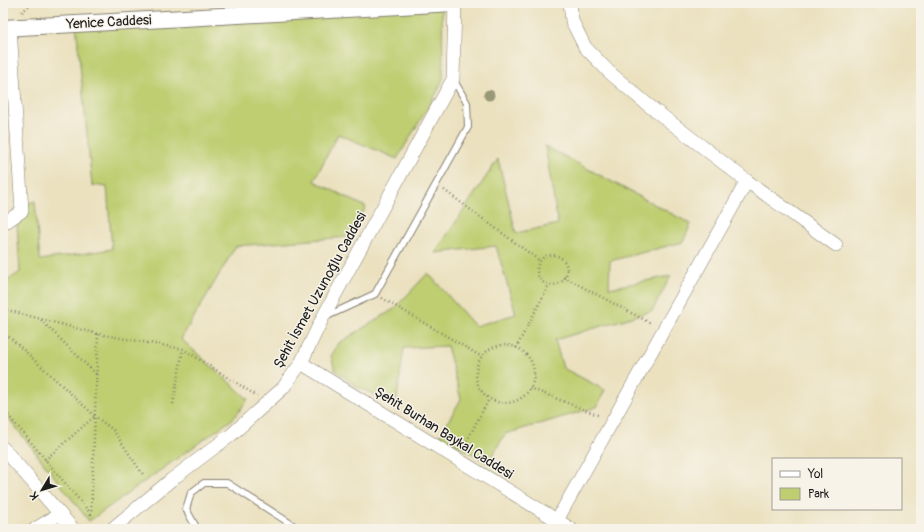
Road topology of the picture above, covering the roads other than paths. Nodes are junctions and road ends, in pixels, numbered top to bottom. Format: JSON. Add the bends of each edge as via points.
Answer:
{"nodes":[{"id":1,"x":455,"y":3,"type":"edge"},
{"id":2,"x":570,"y":3,"type":"edge"},
{"id":3,"x":6,"y":28,"type":"edge"},
{"id":4,"x":453,"y":80,"type":"junction"},
{"id":5,"x":747,"y":181,"type":"junction"},
{"id":6,"x":3,"y":224,"type":"edge"},
{"id":7,"x":836,"y":245,"type":"dead end"},
{"id":8,"x":323,"y":317,"type":"junction"},
{"id":9,"x":301,"y":363,"type":"junction"},
{"id":10,"x":3,"y":448,"type":"edge"},
{"id":11,"x":60,"y":514,"type":"junction"},
{"id":12,"x":554,"y":525,"type":"edge"},
{"id":13,"x":35,"y":529,"type":"edge"},
{"id":14,"x":73,"y":529,"type":"edge"},
{"id":15,"x":112,"y":529,"type":"edge"},
{"id":16,"x":197,"y":529,"type":"edge"},
{"id":17,"x":299,"y":529,"type":"edge"},
{"id":18,"x":571,"y":529,"type":"edge"}],
"edges":[{"from":1,"to":3,"type":"street","name":"Yenice Caddesi"},
{"from":1,"to":4,"type":"street","name":"Şehit İsmet Uzunoğlu Caddesi"},
{"from":2,"to":5,"type":"street","via":[[572,21],[585,47],[609,72],[648,106]]},
{"from":3,"to":6,"type":"street","via":[[22,211]]},
{"from":4,"to":8,"type":"street","name":"Şehit İsmet Uzunoğlu Caddesi"},
{"from":4,"to":8,"type":"lane","via":[[467,103],[468,127],[375,294]]},
{"from":5,"to":7,"type":"street"},
{"from":5,"to":12,"type":"street"},
{"from":8,"to":9,"type":"street","name":"Şehit İsmet Uzunoğlu Caddesi"},
{"from":9,"to":12,"type":"street","name":"Şehit Burhan Baykal Caddesi","via":[[457,460]]},
{"from":9,"to":15,"type":"street","name":"Şehit İsmet Uzunoğlu Caddesi","via":[[283,388],[231,435]]},
{"from":10,"to":11,"type":"street"},
{"from":11,"to":13,"type":"street"},
{"from":11,"to":14,"type":"street"},
{"from":12,"to":18,"type":"street","name":"Şehit Burhan Baykal Caddesi"},
{"from":16,"to":17,"type":"lane","via":[[186,509],[191,493],[204,483],[227,483]]}]}
